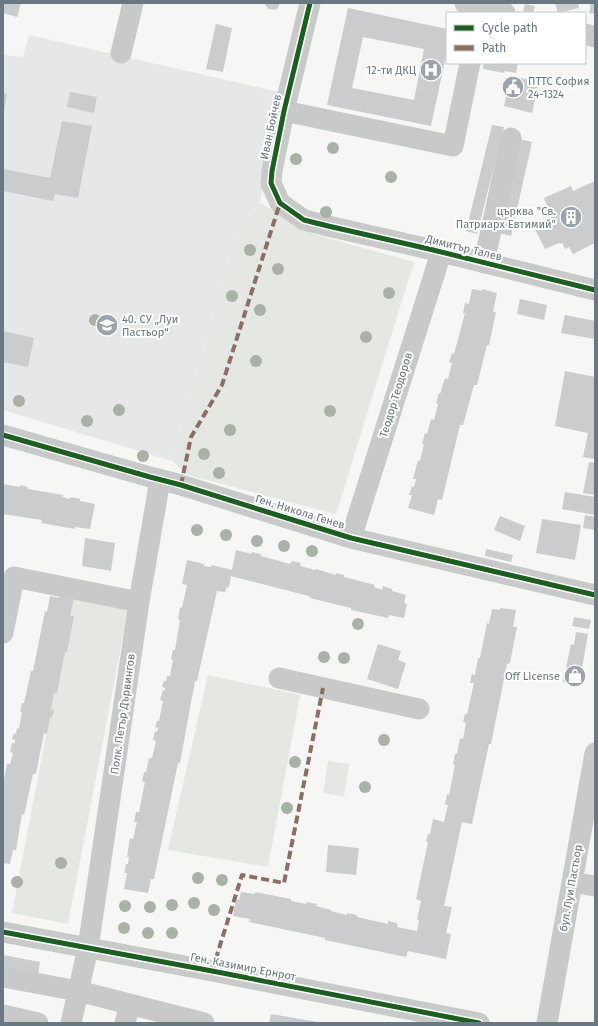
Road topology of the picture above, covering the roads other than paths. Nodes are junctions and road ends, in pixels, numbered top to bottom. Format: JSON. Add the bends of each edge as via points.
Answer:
{"nodes":[{"id":1,"x":133,"y":3,"type":"edge"},
{"id":2,"x":310,"y":3,"type":"edge"},
{"id":3,"x":476,"y":8,"type":"edge"},
{"id":4,"x":499,"y":12,"type":"edge"},
{"id":5,"x":121,"y":53,"type":"dead end"},
{"id":6,"x":470,"y":64,"type":"edge"},
{"id":7,"x":284,"y":111,"type":"junction"},
{"id":8,"x":511,"y":138,"type":"dead end"},
{"id":9,"x":328,"y":226,"type":"joint"},
{"id":10,"x":441,"y":253,"type":"junction"},
{"id":11,"x":484,"y":263,"type":"junction"},
{"id":12,"x":595,"y":290,"type":"edge"},
{"id":13,"x":3,"y":435,"type":"edge"},
{"id":14,"x":160,"y":480,"type":"junction"},
{"id":15,"x":351,"y":538,"type":"junction"},
{"id":16,"x":595,"y":595,"type":"edge"},
{"id":17,"x":139,"y":602,"type":"junction"},
{"id":18,"x":3,"y":634,"type":"edge"},
{"id":19,"x":279,"y":678,"type":"dead end"},
{"id":20,"x":419,"y":709,"type":"dead end"},
{"id":21,"x":595,"y":753,"type":"edge"},
{"id":22,"x":572,"y":882,"type":"junction"},
{"id":23,"x":595,"y":886,"type":"edge"},
{"id":24,"x":3,"y":932,"type":"edge"},
{"id":25,"x":88,"y":948,"type":"junction"},
{"id":26,"x":3,"y":977,"type":"edge"},
{"id":27,"x":78,"y":991,"type":"junction"},
{"id":28,"x":127,"y":1014,"type":"edge"},
{"id":29,"x":3,"y":1015,"type":"edge"},
{"id":30,"x":442,"y":1020,"type":"edge"},
{"id":31,"x":38,"y":1023,"type":"edge"},
{"id":32,"x":71,"y":1023,"type":"edge"},
{"id":33,"x":204,"y":1023,"type":"edge"},
{"id":34,"x":480,"y":1023,"type":"edge"},
{"id":35,"x":547,"y":1023,"type":"edge"}],
"edges":[{"from":1,"to":5,"type":"street"},
{"from":2,"to":7,"type":"street","name":"Иван Бойчев"},
{"from":3,"to":4,"type":"street"},
{"from":6,"to":7,"type":"street","via":[[453,146]]},
{"from":7,"to":9,"type":"street","name":"Иван Бойчев","via":[[271,183],[280,203],[291,212],[304,220]]},
{"from":8,"to":11,"type":"street"},
{"from":9,"to":10,"type":"street","name":"Димитър Талев"},
{"from":10,"to":11,"type":"street","name":"Димитър Талев"},
{"from":10,"to":15,"type":"street","name":"Теодор Теодоров"},
{"from":11,"to":12,"type":"street","name":"Димитър Талев"},
{"from":13,"to":14,"type":"street","name":"Ген. Никола Генев"},
{"from":14,"to":15,"type":"street","name":"Ген. Никола Генев"},
{"from":14,"to":17,"type":"street","name":"Полк. Петър Дървингов"},
{"from":15,"to":16,"type":"street","name":"Ген. Никола Генев"},
{"from":17,"to":18,"type":"street","via":[[14,577]]},
{"from":17,"to":25,"type":"street","name":"Полк. Петър Дървингов"},
{"from":19,"to":20,"type":"street"},
{"from":21,"to":22,"type":"street","name":"бул. Луи Пастьор"},
{"from":22,"to":23,"type":"street"},
{"from":22,"to":35,"type":"street","name":"бул. Луи Пастьор"},
{"from":24,"to":25,"type":"street","name":"Ген. Казимир Ернрот"},
{"from":25,"to":27,"type":"street","name":"Полк. Петър Дървингов"},
{"from":25,"to":30,"type":"street","name":"Ген. Казимир Ернрот"},
{"from":26,"to":27,"type":"street"},
{"from":27,"to":28,"type":"street"},
{"from":27,"to":32,"type":"street","name":"Полк. Петър Дървингов"},
{"from":28,"to":33,"type":"street"},
{"from":29,"to":31,"type":"street"},
{"from":30,"to":34,"type":"street","name":"Ген. Казимир Ернрот"}]}
